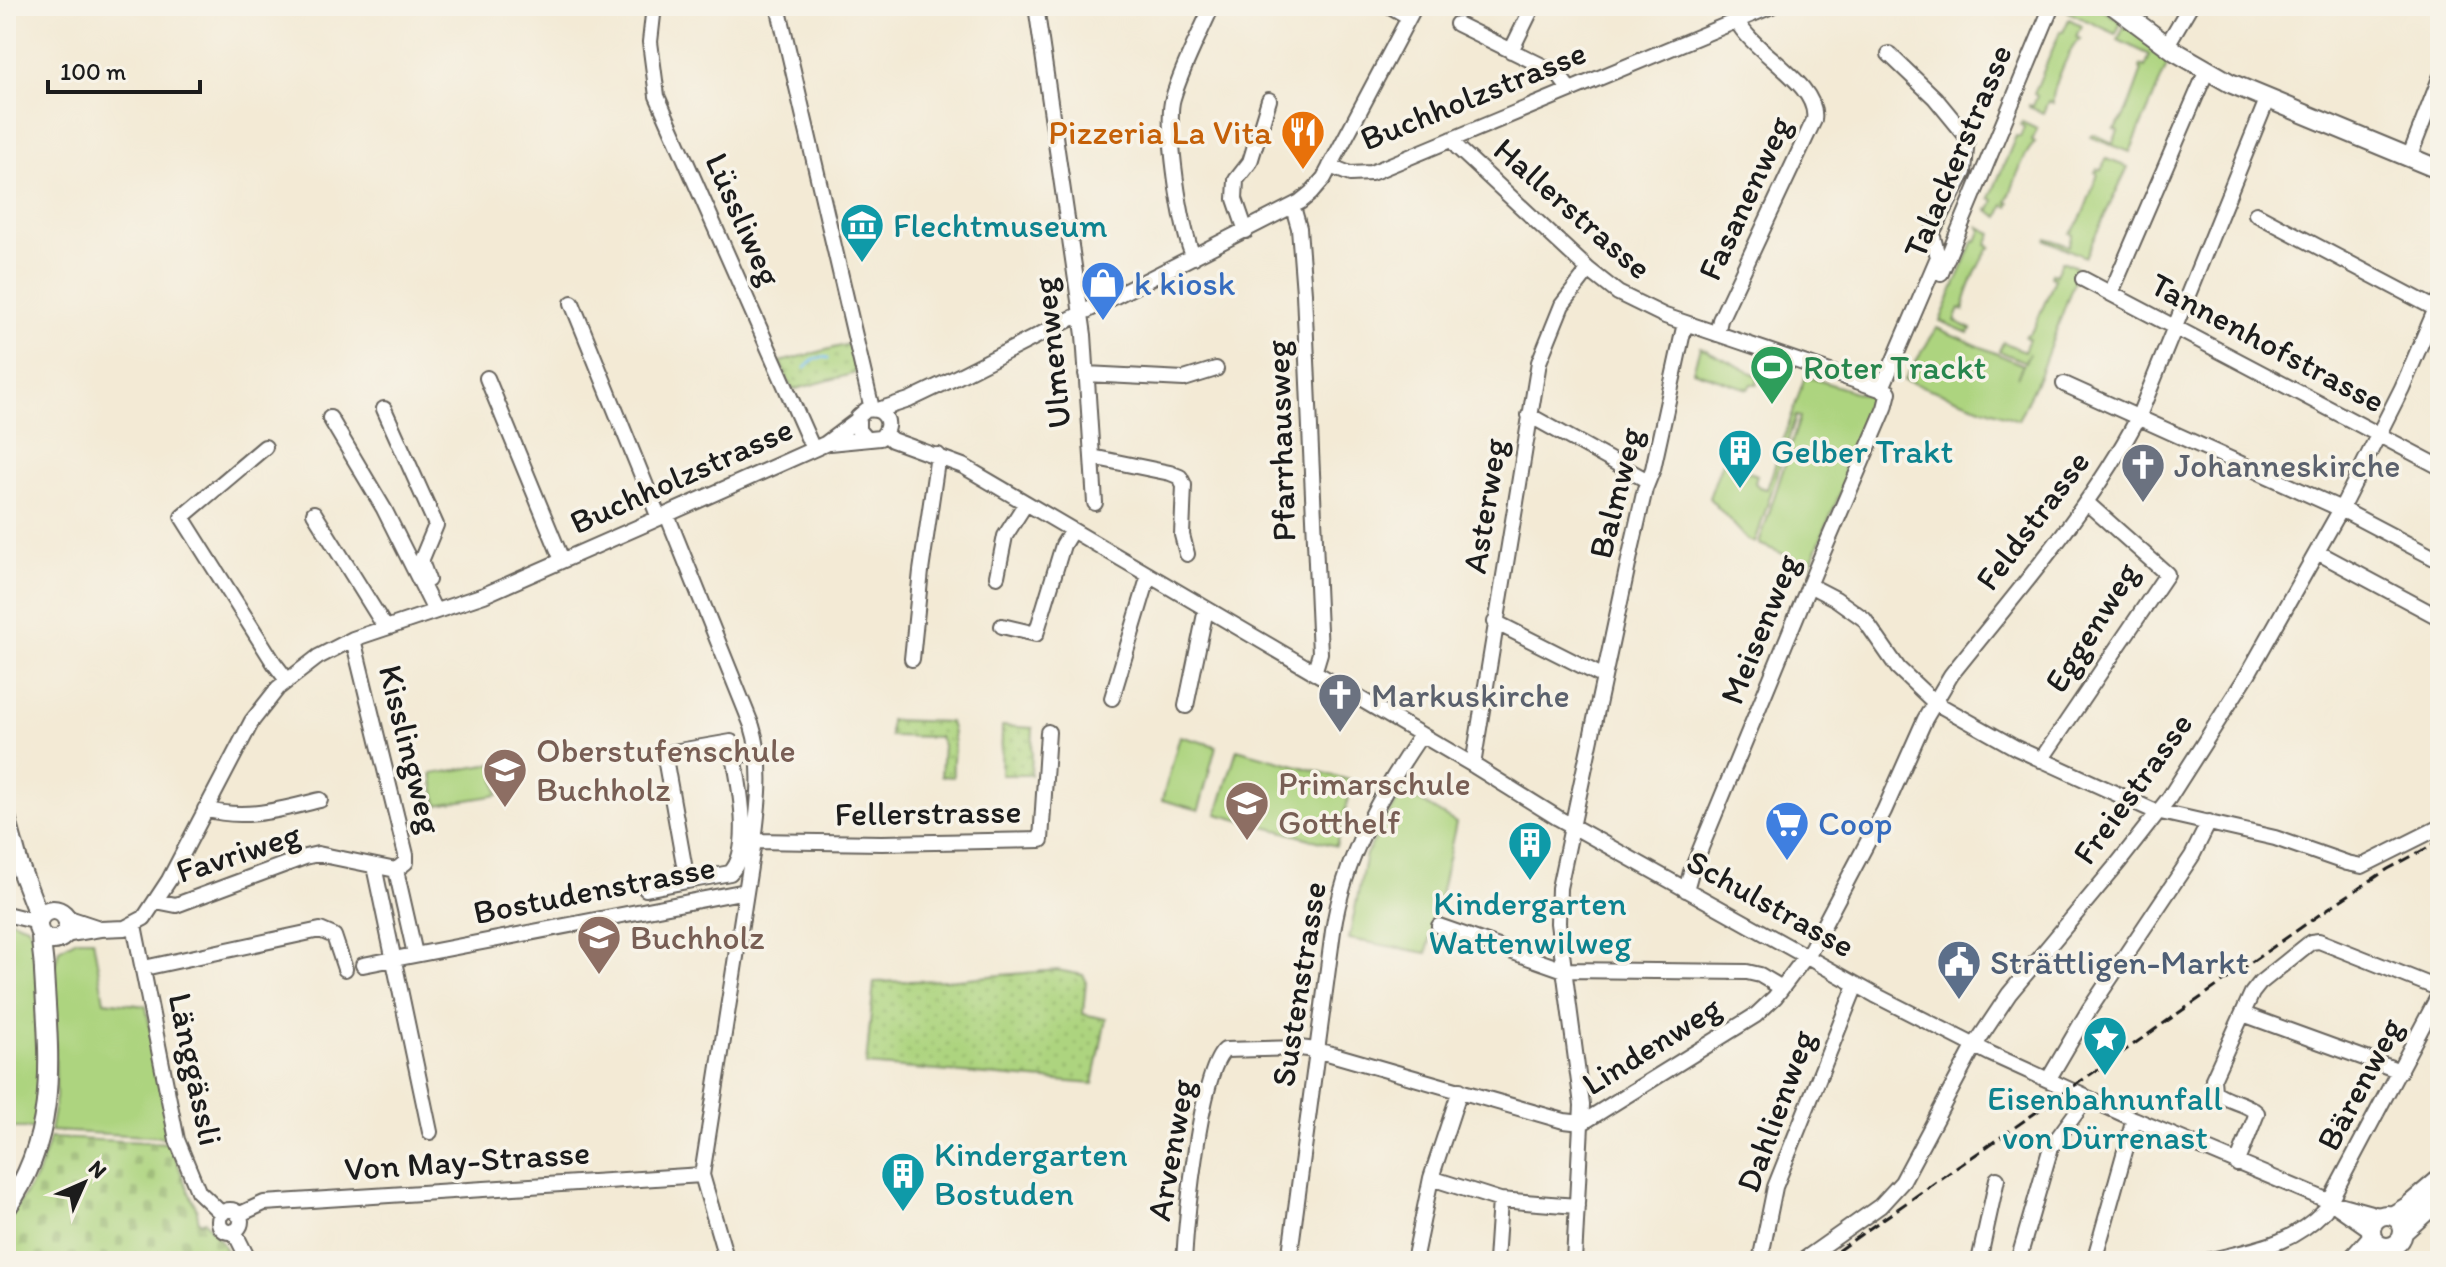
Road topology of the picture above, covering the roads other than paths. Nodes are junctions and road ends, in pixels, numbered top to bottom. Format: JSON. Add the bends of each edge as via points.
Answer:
{"nodes":[{"id":1,"x":654,"y":6,"type":"edge"},
{"id":2,"x":778,"y":6,"type":"edge"},
{"id":3,"x":1036,"y":6,"type":"edge"},
{"id":4,"x":1212,"y":6,"type":"edge"},
{"id":5,"x":1390,"y":6,"type":"edge"},
{"id":6,"x":1533,"y":6,"type":"edge"},
{"id":7,"x":1772,"y":6,"type":"edge"},
{"id":8,"x":2052,"y":6,"type":"edge"},
{"id":9,"x":2114,"y":6,"type":"edge"},
{"id":10,"x":2190,"y":6,"type":"edge"},
{"id":11,"x":1412,"y":11,"type":"edge"},
{"id":12,"x":1737,"y":21,"type":"junction"},
{"id":13,"x":1457,"y":24,"type":"dead end"},
{"id":14,"x":2167,"y":45,"type":"junction"},
{"id":15,"x":1511,"y":51,"type":"junction"},
{"id":16,"x":1889,"y":54,"type":"dead end"},
{"id":17,"x":2207,"y":70,"type":"junction"},
{"id":18,"x":2440,"y":78,"type":"edge"},
{"id":19,"x":1569,"y":89,"type":"junction"},
{"id":20,"x":1269,"y":100,"type":"dead end"},
{"id":21,"x":2267,"y":100,"type":"junction"},
{"id":22,"x":1452,"y":139,"type":"junction"},
{"id":23,"x":2409,"y":158,"type":"junction"},
{"id":24,"x":1330,"y":166,"type":"junction"},
{"id":25,"x":2440,"y":170,"type":"edge"},
{"id":26,"x":1293,"y":207,"type":"junction"},
{"id":27,"x":2256,"y":214,"type":"dead end"},
{"id":28,"x":1246,"y":231,"type":"junction"},
{"id":29,"x":1194,"y":257,"type":"junction"},
{"id":30,"x":1589,"y":270,"type":"junction"},
{"id":31,"x":2083,"y":279,"type":"dead end"},
{"id":32,"x":2111,"y":293,"type":"junction"},
{"id":33,"x":572,"y":303,"type":"dead end"},
{"id":34,"x":2439,"y":306,"type":"edge"},
{"id":35,"x":1079,"y":315,"type":"junction"},
{"id":36,"x":1921,"y":322,"type":"dead end"},
{"id":37,"x":1685,"y":323,"type":"junction"},
{"id":38,"x":2175,"y":326,"type":"junction"},
{"id":39,"x":1717,"y":334,"type":"junction"},
{"id":40,"x":1216,"y":369,"type":"dead end"},
{"id":41,"x":1086,"y":374,"type":"junction"},
{"id":42,"x":487,"y":378,"type":"dead end"},
{"id":43,"x":2064,"y":384,"type":"dead end"},
{"id":44,"x":1886,"y":390,"type":"junction"},
{"id":45,"x":909,"y":400,"type":"junction"},
{"id":46,"x":384,"y":409,"type":"dead end"},
{"id":47,"x":875,"y":409,"type":"junction"},
{"id":48,"x":1529,"y":415,"type":"junction"},
{"id":49,"x":330,"y":418,"type":"dead end"},
{"id":50,"x":2138,"y":418,"type":"junction"},
{"id":51,"x":857,"y":420,"type":"junction"},
{"id":52,"x":886,"y":428,"type":"junction"},
{"id":53,"x":2379,"y":434,"type":"junction"},
{"id":54,"x":865,"y":438,"type":"junction"},
{"id":55,"x":819,"y":446,"type":"junction"},
{"id":56,"x":265,"y":447,"type":"dead end"},
{"id":57,"x":938,"y":455,"type":"junction"},
{"id":58,"x":1092,"y":457,"type":"junction"},
{"id":59,"x":2440,"y":467,"type":"edge"},
{"id":60,"x":1648,"y":481,"type":"junction"},
{"id":61,"x":1026,"y":503,"type":"junction"},
{"id":62,"x":1095,"y":503,"type":"dead end"},
{"id":63,"x":2087,"y":503,"type":"junction"},
{"id":64,"x":2341,"y":509,"type":"junction"},
{"id":65,"x":314,"y":513,"type":"dead end"},
{"id":66,"x":663,"y":516,"type":"junction"},
{"id":67,"x":1070,"y":534,"type":"junction"},
{"id":68,"x":2317,"y":552,"type":"junction"},
{"id":69,"x":1187,"y":554,"type":"dead end"},
{"id":70,"x":562,"y":560,"type":"junction"},
{"id":71,"x":2440,"y":561,"type":"edge"},
{"id":72,"x":1149,"y":575,"type":"junction"},
{"id":73,"x":997,"y":576,"type":"dead end"},
{"id":74,"x":1809,"y":585,"type":"junction"},
{"id":75,"x":1206,"y":609,"type":"junction"},
{"id":76,"x":438,"y":610,"type":"junction"},
{"id":77,"x":2440,"y":618,"type":"edge"},
{"id":78,"x":1495,"y":622,"type":"junction"},
{"id":79,"x":1002,"y":626,"type":"dead end"},
{"id":80,"x":385,"y":627,"type":"junction"},
{"id":81,"x":353,"y":639,"type":"junction"},
{"id":82,"x":1040,"y":641,"type":"dead end"},
{"id":83,"x":912,"y":659,"type":"dead end"},
{"id":84,"x":1314,"y":673,"type":"junction"},
{"id":85,"x":1604,"y":677,"type":"junction"},
{"id":86,"x":287,"y":680,"type":"junction"},
{"id":87,"x":1112,"y":698,"type":"dead end"},
{"id":88,"x":1934,"y":702,"type":"junction"},
{"id":89,"x":1186,"y":706,"type":"dead end"},
{"id":90,"x":1048,"y":732,"type":"dead end"},
{"id":91,"x":1421,"y":735,"type":"junction"},
{"id":92,"x":759,"y":752,"type":"junction"},
{"id":93,"x":734,"y":756,"type":"junction"},
{"id":94,"x":2041,"y":760,"type":"junction"},
{"id":95,"x":1473,"y":765,"type":"junction"},
{"id":96,"x":320,"y":800,"type":"dead end"},
{"id":97,"x":205,"y":809,"type":"junction"},
{"id":98,"x":2160,"y":812,"type":"junction"},
{"id":99,"x":6,"y":817,"type":"edge"},
{"id":100,"x":2209,"y":822,"type":"junction"},
{"id":101,"x":1573,"y":826,"type":"junction"},
{"id":102,"x":2440,"y":827,"type":"edge"},
{"id":103,"x":754,"y":841,"type":"junction"},
{"id":104,"x":374,"y":866,"type":"junction"},
{"id":105,"x":396,"y":870,"type":"junction"},
{"id":106,"x":687,"y":881,"type":"junction"},
{"id":107,"x":646,"y":889,"type":"dead end"},
{"id":108,"x":1686,"y":890,"type":"junction"},
{"id":109,"x":746,"y":891,"type":"junction"},
{"id":110,"x":156,"y":901,"type":"junction"},
{"id":111,"x":6,"y":914,"type":"edge"},
{"id":112,"x":52,"y":925,"type":"junction"},
{"id":113,"x":134,"y":925,"type":"junction"},
{"id":114,"x":1439,"y":926,"type":"dead end"},
{"id":115,"x":415,"y":954,"type":"junction"},
{"id":116,"x":1806,"y":957,"type":"junction"},
{"id":117,"x":395,"y":959,"type":"junction"},
{"id":118,"x":363,"y":965,"type":"dead end"},
{"id":119,"x":144,"y":968,"type":"junction"},
{"id":120,"x":345,"y":969,"type":"dead end"},
{"id":121,"x":1564,"y":970,"type":"junction"},
{"id":122,"x":1856,"y":985,"type":"junction"},
{"id":123,"x":1782,"y":988,"type":"junction"},
{"id":124,"x":2440,"y":991,"type":"edge"},
{"id":125,"x":2243,"y":1014,"type":"junction"},
{"id":126,"x":1975,"y":1045,"type":"junction"},
{"id":127,"x":1317,"y":1050,"type":"junction"},
{"id":128,"x":2400,"y":1071,"type":"junction"},
{"id":129,"x":2048,"y":1080,"type":"junction"},
{"id":130,"x":1460,"y":1090,"type":"junction"},
{"id":131,"x":2087,"y":1098,"type":"junction"},
{"id":132,"x":2134,"y":1119,"type":"junction"},
{"id":133,"x":1582,"y":1123,"type":"junction"},
{"id":134,"x":430,"y":1132,"type":"dead end"},
{"id":135,"x":2237,"y":1164,"type":"junction"},
{"id":136,"x":702,"y":1175,"type":"junction"},
{"id":137,"x":1431,"y":1178,"type":"junction"},
{"id":138,"x":1997,"y":1179,"type":"dead end"},
{"id":139,"x":2440,"y":1179,"type":"edge"},
{"id":140,"x":2440,"y":1199,"type":"edge"},
{"id":141,"x":1500,"y":1200,"type":"junction"},
{"id":142,"x":2331,"y":1202,"type":"junction"},
{"id":143,"x":1577,"y":1206,"type":"junction"},
{"id":144,"x":6,"y":1209,"type":"edge"},
{"id":145,"x":222,"y":1214,"type":"junction"},
{"id":146,"x":238,"y":1215,"type":"junction"},
{"id":147,"x":2379,"y":1225,"type":"junction"},
{"id":148,"x":234,"y":1231,"type":"junction"},
{"id":149,"x":2403,"y":1232,"type":"junction"},
{"id":150,"x":2388,"y":1248,"type":"junction"},
{"id":151,"x":249,"y":1261,"type":"edge"},
{"id":152,"x":727,"y":1261,"type":"edge"},
{"id":153,"x":1184,"y":1261,"type":"edge"},
{"id":154,"x":1289,"y":1261,"type":"edge"},
{"id":155,"x":1414,"y":1261,"type":"edge"},
{"id":156,"x":1496,"y":1261,"type":"edge"},
{"id":157,"x":1574,"y":1261,"type":"edge"},
{"id":158,"x":1760,"y":1261,"type":"edge"},
{"id":159,"x":1802,"y":1261,"type":"edge"},
{"id":160,"x":1979,"y":1261,"type":"edge"},
{"id":161,"x":2018,"y":1261,"type":"edge"},
{"id":162,"x":2094,"y":1261,"type":"edge"},
{"id":163,"x":2207,"y":1261,"type":"edge"},
{"id":164,"x":2351,"y":1261,"type":"edge"},
{"id":165,"x":2370,"y":1261,"type":"edge"}],
"edges":[{"from":1,"to":55,"type":"street","name":"Lüssliweg","via":[[650,42],[657,96]]},
{"from":2,"to":47,"type":"street"},
{"from":3,"to":35,"type":"street","name":"Ulmenweg"},
{"from":4,"to":29,"type":"street","via":[[1171,100],[1173,153],[1186,241]]},
{"from":5,"to":11,"type":"street"},
{"from":6,"to":15,"type":"street"},
{"from":7,"to":12,"type":"street","name":"Buchholzstrasse"},
{"from":8,"to":36,"type":"street","name":"Talackerstrasse"},
{"from":9,"to":14,"type":"main road"},
{"from":10,"to":14,"type":"street"},
{"from":11,"to":24,"type":"street"},
{"from":12,"to":19,"type":"street","name":"Buchholzstrasse"},
{"from":12,"to":39,"type":"street","name":"Fasanenweg","via":[[1809,95],[1816,111]]},
{"from":13,"to":15,"type":"street"},
{"from":14,"to":17,"type":"main road"},
{"from":15,"to":19,"type":"street","via":[[1557,73]]},
{"from":16,"to":44,"type":"street","name":"Meisenweg","via":[[1935,98],[1968,142],[1964,172],[1932,233],[1938,257]]},
{"from":17,"to":21,"type":"main road"},
{"from":17,"to":32,"type":"street","name":"Tannenhofstrasse"},
{"from":18,"to":23,"type":"street"},
{"from":19,"to":22,"type":"street","name":"Buchholzstrasse"},
{"from":20,"to":28,"type":"street","via":[[1250,162],[1236,180],[1235,199]]},
{"from":21,"to":23,"type":"main road"},
{"from":21,"to":38,"type":"street","name":"Feldstrasse"},
{"from":22,"to":24,"type":"street","name":"Buchholzstrasse","via":[[1364,174]]},
{"from":22,"to":30,"type":"street","name":"Hallerstrasse"},
{"from":23,"to":25,"type":"main road"},
{"from":24,"to":26,"type":"street"},
{"from":26,"to":28,"type":"street"},
{"from":26,"to":84,"type":"street","name":"Pfarrhausweg","via":[[1304,293],[1320,653]]},
{"from":27,"to":34,"type":"street"},
{"from":28,"to":29,"type":"street"},
{"from":29,"to":35,"type":"street"},
{"from":30,"to":37,"type":"street","name":"Hallerstrasse","via":[[1629,299]]},
{"from":30,"to":48,"type":"street","name":"Asterweg","via":[[1562,305],[1547,337]]},
{"from":31,"to":32,"type":"street","name":"Tannenhofstrasse"},
{"from":32,"to":38,"type":"street","name":"Tannenhofstrasse"},
{"from":33,"to":66,"type":"street","name":"Bostudenstrasse"},
{"from":34,"to":53,"type":"street","name":"Freiestrasse"},
{"from":35,"to":41,"type":"street","name":"Ulmenweg"},
{"from":35,"to":45,"type":"street"},
{"from":37,"to":39,"type":"street","name":"Hallerstrasse"},
{"from":37,"to":60,"type":"street","name":"Balmweg"},
{"from":38,"to":50,"type":"street","name":"Feldstrasse"},
{"from":38,"to":53,"type":"street","name":"Tannenhofstrasse"},
{"from":39,"to":44,"type":"street","name":"Hallerstrasse"},
{"from":40,"to":41,"type":"street","via":[[1184,379]]},
{"from":41,"to":58,"type":"street","name":"Ulmenweg"},
{"from":42,"to":70,"type":"street","name":"Buchholzstrasse"},
{"from":43,"to":50,"type":"street"},
{"from":44,"to":74,"type":"street","name":"Meisenweg","via":[[1885,408]]},
{"from":45,"to":47,"type":"street"},
{"from":45,"to":52,"type":"street"},
{"from":46,"to":76,"type":"street","via":[[436,525],[421,561]]},
{"from":47,"to":51,"type":"street"},
{"from":47,"to":52,"type":"street","via":[[884,415]]},
{"from":48,"to":60,"type":"street"},
{"from":48,"to":78,"type":"street","name":"Asterweg"},
{"from":49,"to":76,"type":"street"},
{"from":50,"to":63,"type":"street","name":"Feldstrasse"},
{"from":50,"to":64,"type":"street"},
{"from":51,"to":54,"type":"street"},
{"from":51,"to":55,"type":"street","name":"Buchholzstrasse"},
{"from":52,"to":54,"type":"street","via":[[874,440]]},
{"from":52,"to":57,"type":"street","name":"Schulstrasse","via":[[892,440]]},
{"from":53,"to":59,"type":"street","name":"Tannenhofstrasse"},
{"from":53,"to":64,"type":"street","name":"Freiestrasse"},
{"from":54,"to":55,"type":"street","name":"Buchholzstrasse"},
{"from":55,"to":66,"type":"street","name":"Buchholzstrasse"},
{"from":56,"to":86,"type":"street","via":[[182,517]]},
{"from":57,"to":61,"type":"street","name":"Schulstrasse"},
{"from":57,"to":83,"type":"street"},
{"from":58,"to":62,"type":"street","name":"Ulmenweg"},
{"from":58,"to":69,"type":"street","via":[[1180,477]]},
{"from":60,"to":85,"type":"street","name":"Balmweg"},
{"from":61,"to":67,"type":"street","name":"Schulstrasse"},
{"from":61,"to":73,"type":"street","via":[[1005,536]]},
{"from":63,"to":88,"type":"street","name":"Feldstrasse"},
{"from":63,"to":94,"type":"street","name":"Eggenweg","via":[[2167,574]]},
{"from":64,"to":68,"type":"street","name":"Freiestrasse"},
{"from":64,"to":71,"type":"street"},
{"from":65,"to":80,"type":"street"},
{"from":66,"to":70,"type":"street","name":"Buchholzstrasse"},
{"from":66,"to":92,"type":"street","name":"Bostudenstrasse"},
{"from":67,"to":72,"type":"street","name":"Schulstrasse"},
{"from":67,"to":79,"type":"street","via":[[1036,634]]},
{"from":67,"to":82,"type":"street"},
{"from":68,"to":77,"type":"street"},
{"from":68,"to":98,"type":"street","name":"Freiestrasse"},
{"from":70,"to":76,"type":"street","name":"Buchholzstrasse"},
{"from":72,"to":75,"type":"street","name":"Schulstrasse"},
{"from":72,"to":87,"type":"street"},
{"from":74,"to":88,"type":"street","via":[[1864,619],[1898,668]]},
{"from":74,"to":108,"type":"street","name":"Meisenweg"},
{"from":75,"to":84,"type":"street","name":"Schulstrasse"},
{"from":75,"to":89,"type":"street"},
{"from":76,"to":80,"type":"street","name":"Buchholzstrasse"},
{"from":78,"to":85,"type":"street"},
{"from":78,"to":95,"type":"street","name":"Asterweg"},
{"from":80,"to":81,"type":"street","name":"Buchholzstrasse"},
{"from":81,"to":86,"type":"street","name":"Buchholzstrasse"},
{"from":81,"to":105,"type":"street","name":"Kisslingweg","via":[[406,855]]},
{"from":84,"to":91,"type":"street","name":"Schulstrasse"},
{"from":85,"to":101,"type":"street","name":"Balmweg"},
{"from":86,"to":97,"type":"street","name":"Buchholzstrasse","via":[[252,721]]},
{"from":88,"to":94,"type":"street"},
{"from":88,"to":116,"type":"street","name":"Feldstrasse","via":[[1878,823]]},
{"from":90,"to":103,"type":"street","name":"Fellerstrasse","via":[[1041,840]]},
{"from":91,"to":95,"type":"street","name":"Schulstrasse"},
{"from":91,"to":127,"type":"street","name":"Sustenstrasse","via":[[1361,836],[1344,877]]},
{"from":92,"to":93,"type":"street"},
{"from":92,"to":103,"type":"street","name":"Bostudenstrasse"},
{"from":93,"to":106,"type":"street","via":[[743,812],[735,869]]},
{"from":93,"to":106,"type":"street","via":[[731,742],[665,758]]},
{"from":94,"to":98,"type":"street"},
{"from":95,"to":101,"type":"street","name":"Schulstrasse"},
{"from":96,"to":97,"type":"street","via":[[256,815]]},
{"from":97,"to":110,"type":"street","name":"Buchholzstrasse"},
{"from":98,"to":100,"type":"street"},
{"from":98,"to":126,"type":"street","name":"Freiestrasse","via":[[2022,976]]},
{"from":99,"to":112,"type":"main road","via":[[19,865]]},
{"from":100,"to":102,"type":"street","via":[[2362,866]]},
{"from":100,"to":129,"type":"street"},
{"from":101,"to":108,"type":"street","name":"Schulstrasse"},
{"from":101,"to":121,"type":"street","name":"Balmweg","via":[[1557,909]]},
{"from":103,"to":109,"type":"street","name":"Bostudenstrasse"},
{"from":104,"to":105,"type":"street","name":"Favriweg"},
{"from":104,"to":110,"type":"street","name":"Favriweg","via":[[318,854],[176,905]]},
{"from":104,"to":117,"type":"street"},
{"from":105,"to":115,"type":"street"},
{"from":106,"to":107,"type":"street"},
{"from":108,"to":116,"type":"street","name":"Schulstrasse"},
{"from":109,"to":115,"type":"street","name":"Bostudenstrasse"},
{"from":109,"to":136,"type":"street"},
{"from":110,"to":113,"type":"street","name":"Buchholzstrasse"},
{"from":111,"to":112,"type":"street"},
{"from":112,"to":113,"type":"street"},
{"from":112,"to":144,"type":"main road","via":[[45,969],[47,1107],[33,1160]]},
{"from":113,"to":119,"type":"street","name":"Länggässli"},
{"from":114,"to":121,"type":"street"},
{"from":115,"to":117,"type":"street","name":"Bostudenstrasse"},
{"from":116,"to":122,"type":"street","name":"Schulstrasse"},
{"from":116,"to":123,"type":"street","name":"Lindenweg"},
{"from":117,"to":118,"type":"street","name":"Bostudenstrasse"},
{"from":117,"to":134,"type":"street"},
{"from":119,"to":120,"type":"street","via":[[320,930],[334,936]]},
{"from":119,"to":145,"type":"street","name":"Länggässli","via":[[177,1140],[198,1191]]},
{"from":121,"to":123,"type":"street","via":[[1747,972]]},
{"from":121,"to":133,"type":"street","name":"Balmweg"},
{"from":122,"to":126,"type":"street","name":"Schulstrasse"},
{"from":122,"to":158,"type":"street","name":"Dahlienweg","via":[[1775,1187]]},
{"from":123,"to":133,"type":"street","name":"Lindenweg","via":[[1756,1015]]},
{"from":124,"to":125,"type":"street","via":[[2319,941],[2260,983]]},
{"from":124,"to":128,"type":"street","name":"Bärenweg"},
{"from":125,"to":128,"type":"street"},
{"from":125,"to":135,"type":"street","via":[[2212,1085],[2219,1095],[2257,1113]]},
{"from":126,"to":129,"type":"street","name":"Schulstrasse"},
{"from":126,"to":159,"type":"street","name":"Freiestrasse","via":[[1902,1182],[1880,1206]]},
{"from":127,"to":130,"type":"street","name":"Lindenweg"},
{"from":127,"to":153,"type":"street","name":"Arvenweg","via":[[1233,1049],[1218,1057],[1192,1172]]},
{"from":127,"to":154,"type":"street","name":"Sustenstrasse"},
{"from":128,"to":142,"type":"street","name":"Bärenweg"},
{"from":129,"to":131,"type":"street","name":"Schulstrasse"},
{"from":130,"to":133,"type":"street","name":"Lindenweg"},
{"from":130,"to":137,"type":"street"},
{"from":131,"to":132,"type":"street","name":"Schulstrasse"},
{"from":131,"to":161,"type":"street","via":[[2051,1147]]},
{"from":132,"to":135,"type":"street","name":"Schulstrasse"},
{"from":132,"to":162,"type":"street"},
{"from":133,"to":143,"type":"street","name":"Balmweg"},
{"from":135,"to":142,"type":"street","name":"Schulstrasse"},
{"from":136,"to":146,"type":"street","name":"Von May-Strasse","via":[[264,1203]]},
{"from":136,"to":152,"type":"street"},
{"from":137,"to":141,"type":"street"},
{"from":137,"to":155,"type":"street"},
{"from":138,"to":160,"type":"street"},
{"from":139,"to":147,"type":"main road"},
{"from":140,"to":149,"type":"main road"},
{"from":141,"to":143,"type":"street"},
{"from":141,"to":156,"type":"street"},
{"from":142,"to":147,"type":"street","name":"Schulstrasse"},
{"from":142,"to":163,"type":"street","name":"Bärenweg","via":[[2287,1240]]},
{"from":143,"to":157,"type":"street","name":"Balmweg"},
{"from":145,"to":146,"type":"street"},
{"from":145,"to":148,"type":"street","via":[[221,1228]]},
{"from":146,"to":148,"type":"street"},
{"from":147,"to":149,"type":"main road","via":[[2399,1221]]},
{"from":147,"to":150,"type":"main road","via":[[2378,1244]]},
{"from":147,"to":164,"type":"main road"},
{"from":148,"to":151,"type":"street"},
{"from":149,"to":150,"type":"main road"},
{"from":150,"to":165,"type":"main road"}]}
